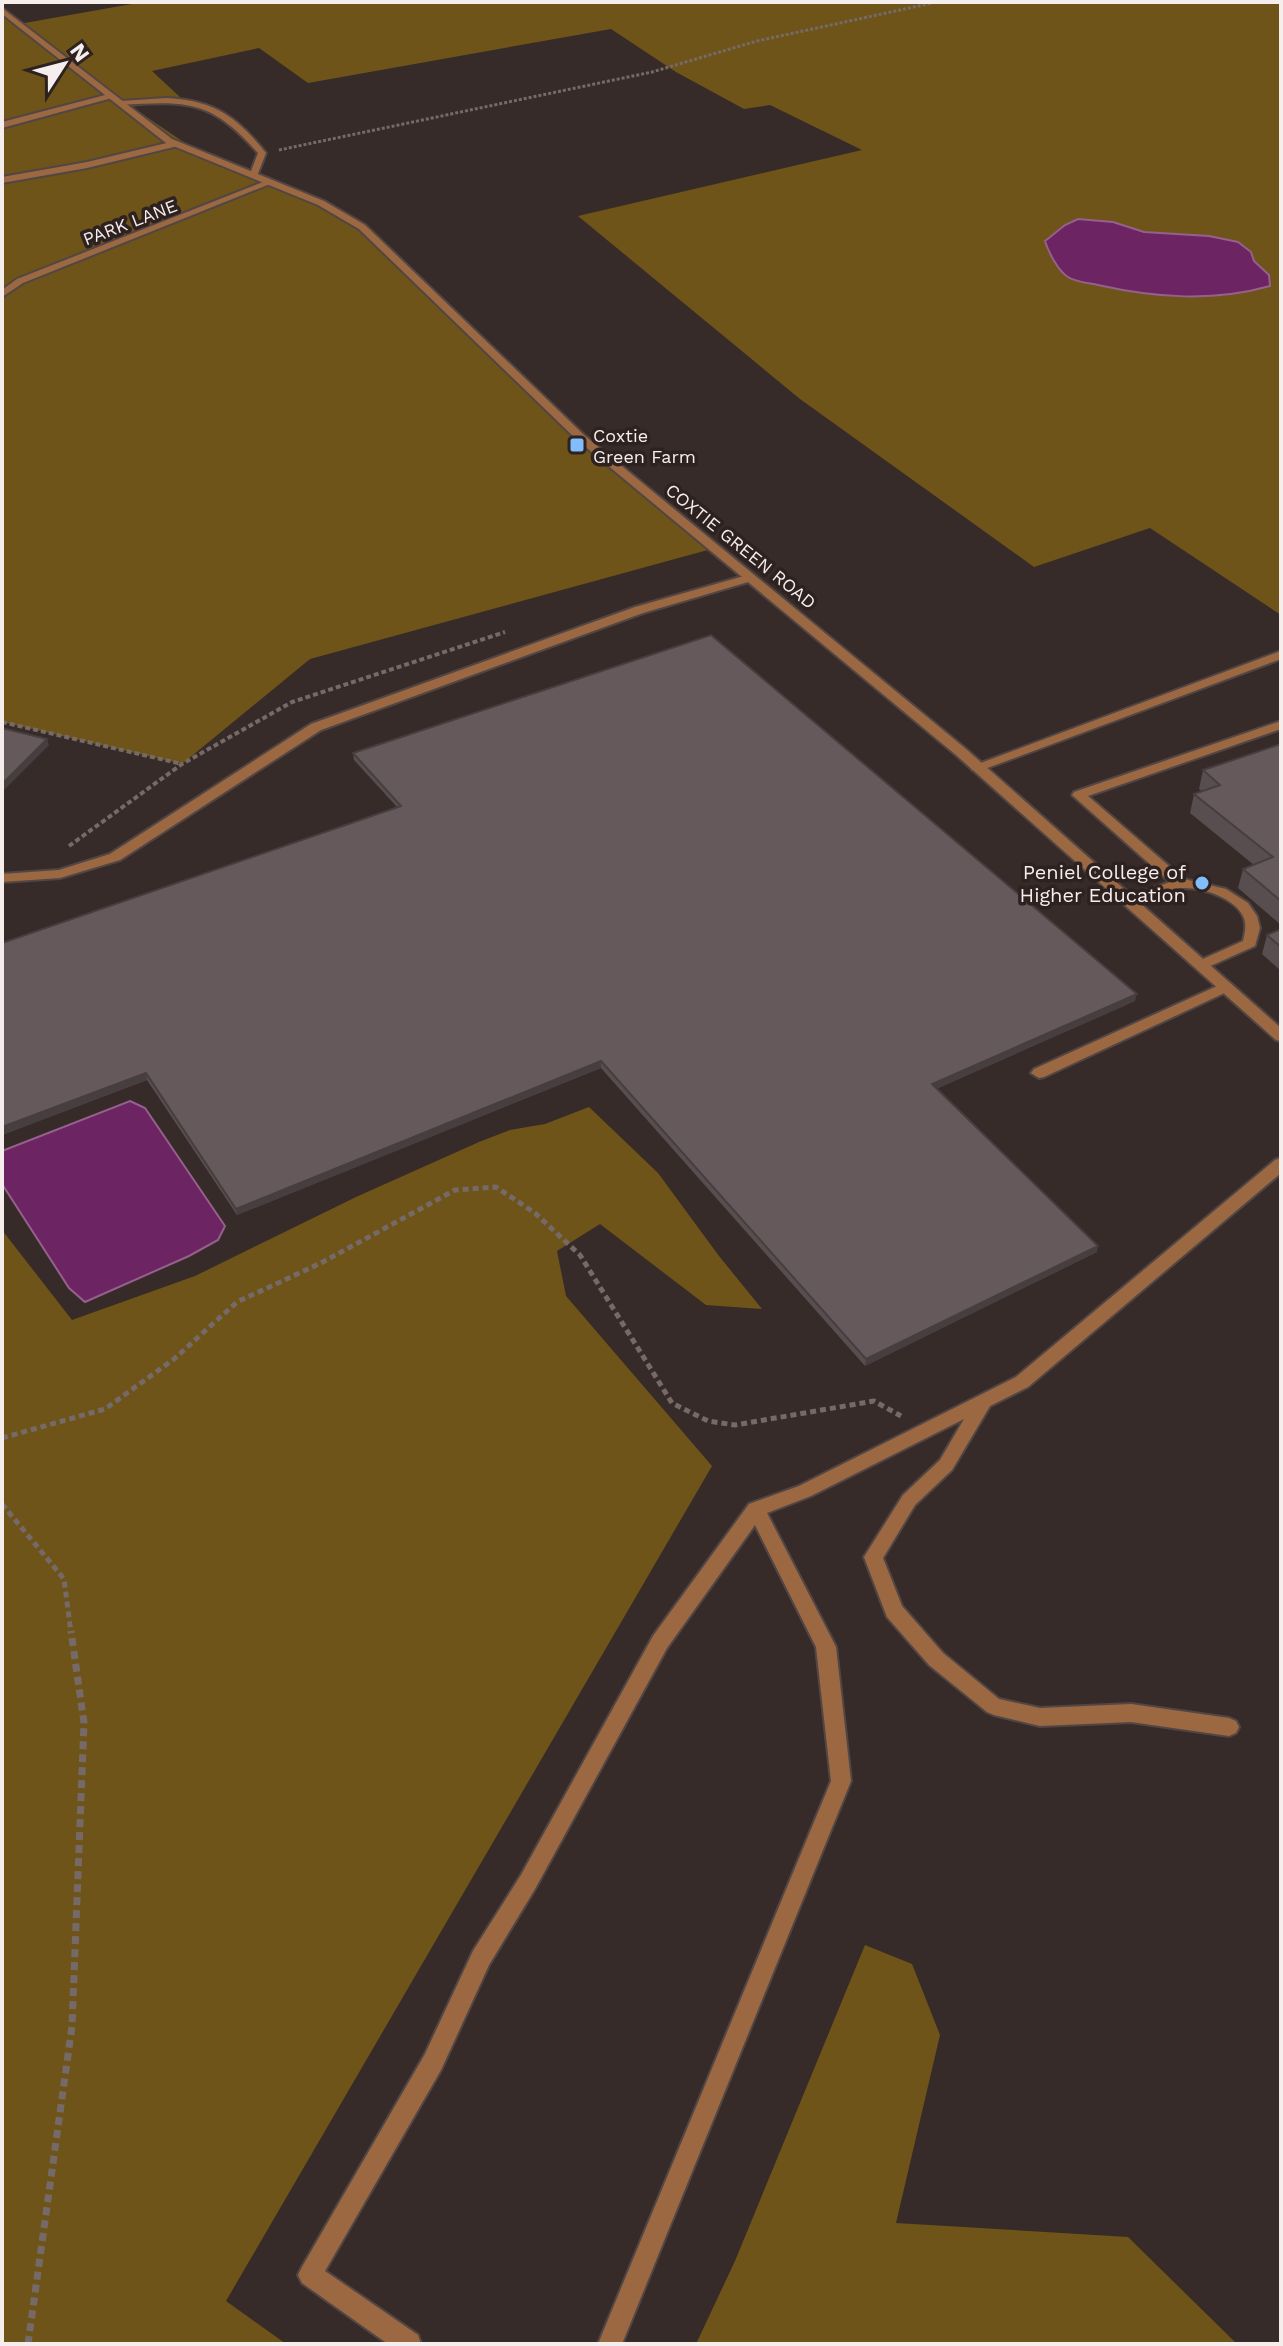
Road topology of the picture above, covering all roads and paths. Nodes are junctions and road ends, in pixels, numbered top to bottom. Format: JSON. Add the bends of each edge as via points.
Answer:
{"nodes":[{"id":1,"x":937,"y":2,"type":"edge"},
{"id":2,"x":2,"y":10,"type":"edge"},
{"id":3,"x":109,"y":96,"type":"junction"},
{"id":4,"x":121,"y":103,"type":"junction"},
{"id":5,"x":2,"y":125,"type":"edge"},
{"id":6,"x":175,"y":144,"type":"junction"},
{"id":7,"x":262,"y":153,"type":"junction"},
{"id":8,"x":254,"y":174,"type":"junction"},
{"id":9,"x":2,"y":180,"type":"edge"},
{"id":10,"x":271,"y":182,"type":"junction"},
{"id":11,"x":2,"y":294,"type":"edge"},
{"id":12,"x":751,"y":578,"type":"junction"},
{"id":13,"x":1281,"y":655,"type":"edge"},
{"id":14,"x":2,"y":722,"type":"edge"},
{"id":15,"x":1281,"y":725,"type":"edge"},
{"id":16,"x":182,"y":764,"type":"dead end"},
{"id":17,"x":977,"y":767,"type":"junction"},
{"id":18,"x":2,"y":878,"type":"edge"},
{"id":19,"x":1180,"y":883,"type":"junction"},
{"id":20,"x":1129,"y":902,"type":"junction"},
{"id":21,"x":1201,"y":965,"type":"junction"},
{"id":22,"x":1226,"y":987,"type":"junction"},
{"id":23,"x":1281,"y":1036,"type":"edge"},
{"id":24,"x":1039,"y":1073,"type":"dead end"},
{"id":25,"x":1281,"y":1164,"type":"edge"},
{"id":26,"x":983,"y":1402,"type":"junction"},
{"id":27,"x":927,"y":1430,"type":"junction"},
{"id":28,"x":2,"y":1438,"type":"edge"},
{"id":29,"x":2,"y":1504,"type":"edge"},
{"id":30,"x":756,"y":1509,"type":"junction"},
{"id":31,"x":1229,"y":1727,"type":"dead end"},
{"id":32,"x":28,"y":2344,"type":"edge"},
{"id":33,"x":409,"y":2344,"type":"edge"},
{"id":34,"x":610,"y":2344,"type":"edge"}],
"edges":[{"from":1,"to":7,"type":"path","via":[[757,41],[652,72]]},
{"from":2,"to":3,"type":"street","name":"COXTIE GREEN ROAD"},
{"from":3,"to":4,"type":"street","name":"COXTIE GREEN ROAD"},
{"from":3,"to":5,"type":"street"},
{"from":4,"to":6,"type":"street","name":"COXTIE GREEN ROAD"},
{"from":4,"to":7,"type":"street","via":[[181,98],[202,102],[243,129]]},
{"from":6,"to":8,"type":"street","name":"COXTIE GREEN ROAD"},
{"from":6,"to":9,"type":"street"},
{"from":7,"to":8,"type":"street"},
{"from":8,"to":10,"type":"street","name":"COXTIE GREEN ROAD"},
{"from":10,"to":11,"type":"street","name":"PARK LANE","via":[[20,281]]},
{"from":10,"to":12,"type":"street","name":"COXTIE GREEN ROAD","via":[[362,227],[580,437]]},
{"from":12,"to":17,"type":"street","name":"COXTIE GREEN ROAD"},
{"from":12,"to":18,"type":"street","via":[[624,616],[316,727],[115,857],[60,874]]},
{"from":13,"to":17,"type":"street"},
{"from":14,"to":16,"type":"path"},
{"from":15,"to":19,"type":"street","via":[[1079,795]]},
{"from":17,"to":20,"type":"street","name":"COXTIE GREEN ROAD"},
{"from":19,"to":20,"type":"street"},
{"from":19,"to":21,"type":"street","via":[[1225,892],[1253,918],[1250,943]]},
{"from":20,"to":21,"type":"street","name":"COXTIE GREEN ROAD"},
{"from":21,"to":22,"type":"street","name":"COXTIE GREEN ROAD"},
{"from":22,"to":23,"type":"street","name":"COXTIE GREEN ROAD"},
{"from":22,"to":24,"type":"street"},
{"from":25,"to":26,"type":"street","via":[[1022,1382]]},
{"from":26,"to":27,"type":"street"},
{"from":26,"to":31,"type":"street","via":[[946,1465],[909,1500],[873,1557],[894,1611],[936,1659],[994,1706],[1040,1717],[1131,1713]]},
{"from":27,"to":28,"type":"path","via":[[874,1401],[735,1425],[708,1421],[672,1403],[580,1255],[535,1213],[496,1187],[455,1190],[237,1302],[174,1359],[105,1409]]},
{"from":27,"to":30,"type":"street","via":[[805,1491]]},
{"from":29,"to":32,"type":"path","via":[[64,1579],[84,1723],[72,2026]]},
{"from":30,"to":33,"type":"street","via":[[660,1642],[481,1958],[433,2062],[310,2275]]},
{"from":30,"to":34,"type":"street","via":[[826,1647],[841,1781]]}]}
